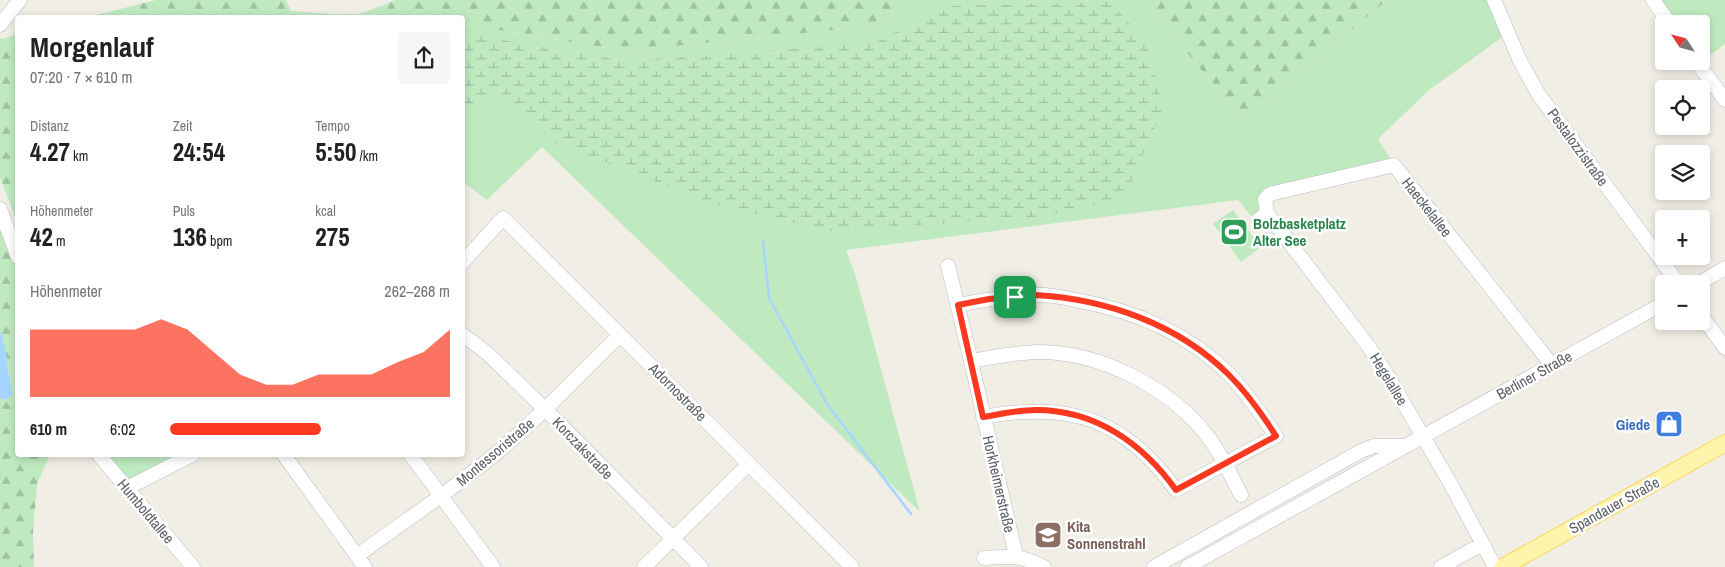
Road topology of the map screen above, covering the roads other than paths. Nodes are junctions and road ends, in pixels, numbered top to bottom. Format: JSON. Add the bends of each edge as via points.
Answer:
{"nodes":[{"id":1,"x":20,"y":0,"type":"edge"},
{"id":2,"x":1494,"y":0,"type":"edge"},
{"id":3,"x":1653,"y":0,"type":"edge"},
{"id":4,"x":1664,"y":15,"type":"edge"},
{"id":5,"x":0,"y":24,"type":"edge"},
{"id":6,"x":1703,"y":70,"type":"edge"},
{"id":7,"x":1725,"y":100,"type":"edge"},
{"id":8,"x":0,"y":209,"type":"edge"},
{"id":9,"x":1263,"y":216,"type":"joint"},
{"id":10,"x":15,"y":249,"type":"edge"},
{"id":11,"x":465,"y":260,"type":"edge"},
{"id":12,"x":948,"y":266,"type":"dead end"},
{"id":13,"x":1725,"y":268,"type":"edge"},
{"id":14,"x":1672,"y":275,"type":"edge"},
{"id":15,"x":1710,"y":277,"type":"edge"},
{"id":16,"x":958,"y":305,"type":"junction"},
{"id":17,"x":1655,"y":308,"type":"edge"},
{"id":18,"x":1710,"y":327,"type":"edge"},
{"id":19,"x":620,"y":335,"type":"junction"},
{"id":20,"x":465,"y":336,"type":"edge"},
{"id":21,"x":1725,"y":348,"type":"edge"},
{"id":22,"x":972,"y":361,"type":"junction"},
{"id":23,"x":1552,"y":365,"type":"junction"},
{"id":24,"x":546,"y":410,"type":"junction"},
{"id":25,"x":983,"y":417,"type":"junction"},
{"id":26,"x":1422,"y":436,"type":"junction"},
{"id":27,"x":1725,"y":443,"type":"edge"},
{"id":28,"x":1403,"y":446,"type":"junction"},
{"id":29,"x":101,"y":457,"type":"edge"},
{"id":30,"x":188,"y":457,"type":"edge"},
{"id":31,"x":285,"y":457,"type":"edge"},
{"id":32,"x":413,"y":457,"type":"edge"},
{"id":33,"x":749,"y":464,"type":"junction"},
{"id":34,"x":1224,"y":464,"type":"junction"},
{"id":35,"x":127,"y":488,"type":"junction"},
{"id":36,"x":1241,"y":495,"type":"dead end"},
{"id":37,"x":442,"y":496,"type":"junction"},
{"id":38,"x":673,"y":539,"type":"junction"},
{"id":39,"x":1482,"y":544,"type":"junction"},
{"id":40,"x":1016,"y":556,"type":"junction"},
{"id":41,"x":984,"y":558,"type":"dead end"},
{"id":42,"x":361,"y":561,"type":"edge"},
{"id":43,"x":844,"y":564,"type":"edge"},
{"id":44,"x":193,"y":567,"type":"edge"},
{"id":45,"x":493,"y":567,"type":"edge"},
{"id":46,"x":644,"y":567,"type":"edge"},
{"id":47,"x":701,"y":567,"type":"edge"},
{"id":48,"x":1044,"y":567,"type":"edge"},
{"id":49,"x":1154,"y":567,"type":"edge"},
{"id":50,"x":1187,"y":567,"type":"edge"},
{"id":51,"x":1441,"y":567,"type":"edge"},
{"id":52,"x":1495,"y":567,"type":"edge"},
{"id":53,"x":1503,"y":567,"type":"edge"}],
"edges":[{"from":1,"to":5,"type":"street"},
{"from":2,"to":14,"type":"street","name":"Pestalozzistraße","via":[[1520,61],[1539,95]]},
{"from":3,"to":4,"type":"street"},
{"from":6,"to":7,"type":"street"},
{"from":8,"to":10,"type":"street"},
{"from":9,"to":23,"type":"street","name":"Haeckelallee","via":[[1265,199],[1270,194],[1394,165]]},
{"from":9,"to":26,"type":"street","name":"Hegelallee","via":[[1369,348]]},
{"from":11,"to":19,"type":"street","name":"Adornostraße","via":[[503,218]]},
{"from":12,"to":16,"type":"street","name":"Horkheimerstraße"},
{"from":13,"to":15,"type":"street"},
{"from":16,"to":22,"type":"street","name":"Horkheimerstraße"},
{"from":16,"to":34,"type":"street","via":[[989,299],[1057,296],[1106,305],[1171,332],[1229,375],[1276,436]]},
{"from":17,"to":23,"type":"street","name":"Berliner Straße"},
{"from":18,"to":21,"type":"street"},
{"from":19,"to":24,"type":"street","name":"Montessoristraße"},
{"from":19,"to":33,"type":"street","name":"Adornostraße"},
{"from":20,"to":24,"type":"street","name":"Korczakstraße"},
{"from":22,"to":25,"type":"street","name":"Horkheimerstraße"},
{"from":22,"to":34,"type":"street","via":[[1037,352],[1107,365],[1148,384],[1176,405],[1209,438]]},
{"from":23,"to":26,"type":"street","name":"Berliner Straße"},
{"from":24,"to":37,"type":"street","name":"Montessoristraße"},
{"from":24,"to":38,"type":"street","name":"Korczakstraße"},
{"from":25,"to":34,"type":"street","via":[[1037,410],[1063,412],[1098,422],[1143,451],[1176,490]]},
{"from":25,"to":40,"type":"street","name":"Horkheimerstraße"},
{"from":26,"to":28,"type":"street","name":"Berliner Straße"},
{"from":26,"to":39,"type":"street","name":"Hegelallee"},
{"from":27,"to":53,"type":"main road","name":"Spandauer Straße"},
{"from":28,"to":49,"type":"street","name":"Berliner Straße","via":[[1374,446],[1361,451]]},
{"from":28,"to":50,"type":"street","name":"Berliner Straße"},
{"from":29,"to":35,"type":"street","name":"Humboldtallee"},
{"from":30,"to":35,"type":"street"},
{"from":31,"to":42,"type":"street"},
{"from":32,"to":37,"type":"street"},
{"from":33,"to":38,"type":"street"},
{"from":33,"to":43,"type":"street","name":"Adornostraße"},
{"from":34,"to":36,"type":"street"},
{"from":35,"to":44,"type":"street","name":"Humboldtallee"},
{"from":37,"to":42,"type":"street","name":"Montessoristraße"},
{"from":37,"to":45,"type":"street"},
{"from":38,"to":46,"type":"street"},
{"from":38,"to":47,"type":"street","name":"Korczakstraße"},
{"from":39,"to":51,"type":"street"},
{"from":39,"to":52,"type":"street","name":"Hegelallee"},
{"from":40,"to":41,"type":"street"},
{"from":40,"to":48,"type":"street"}]}
